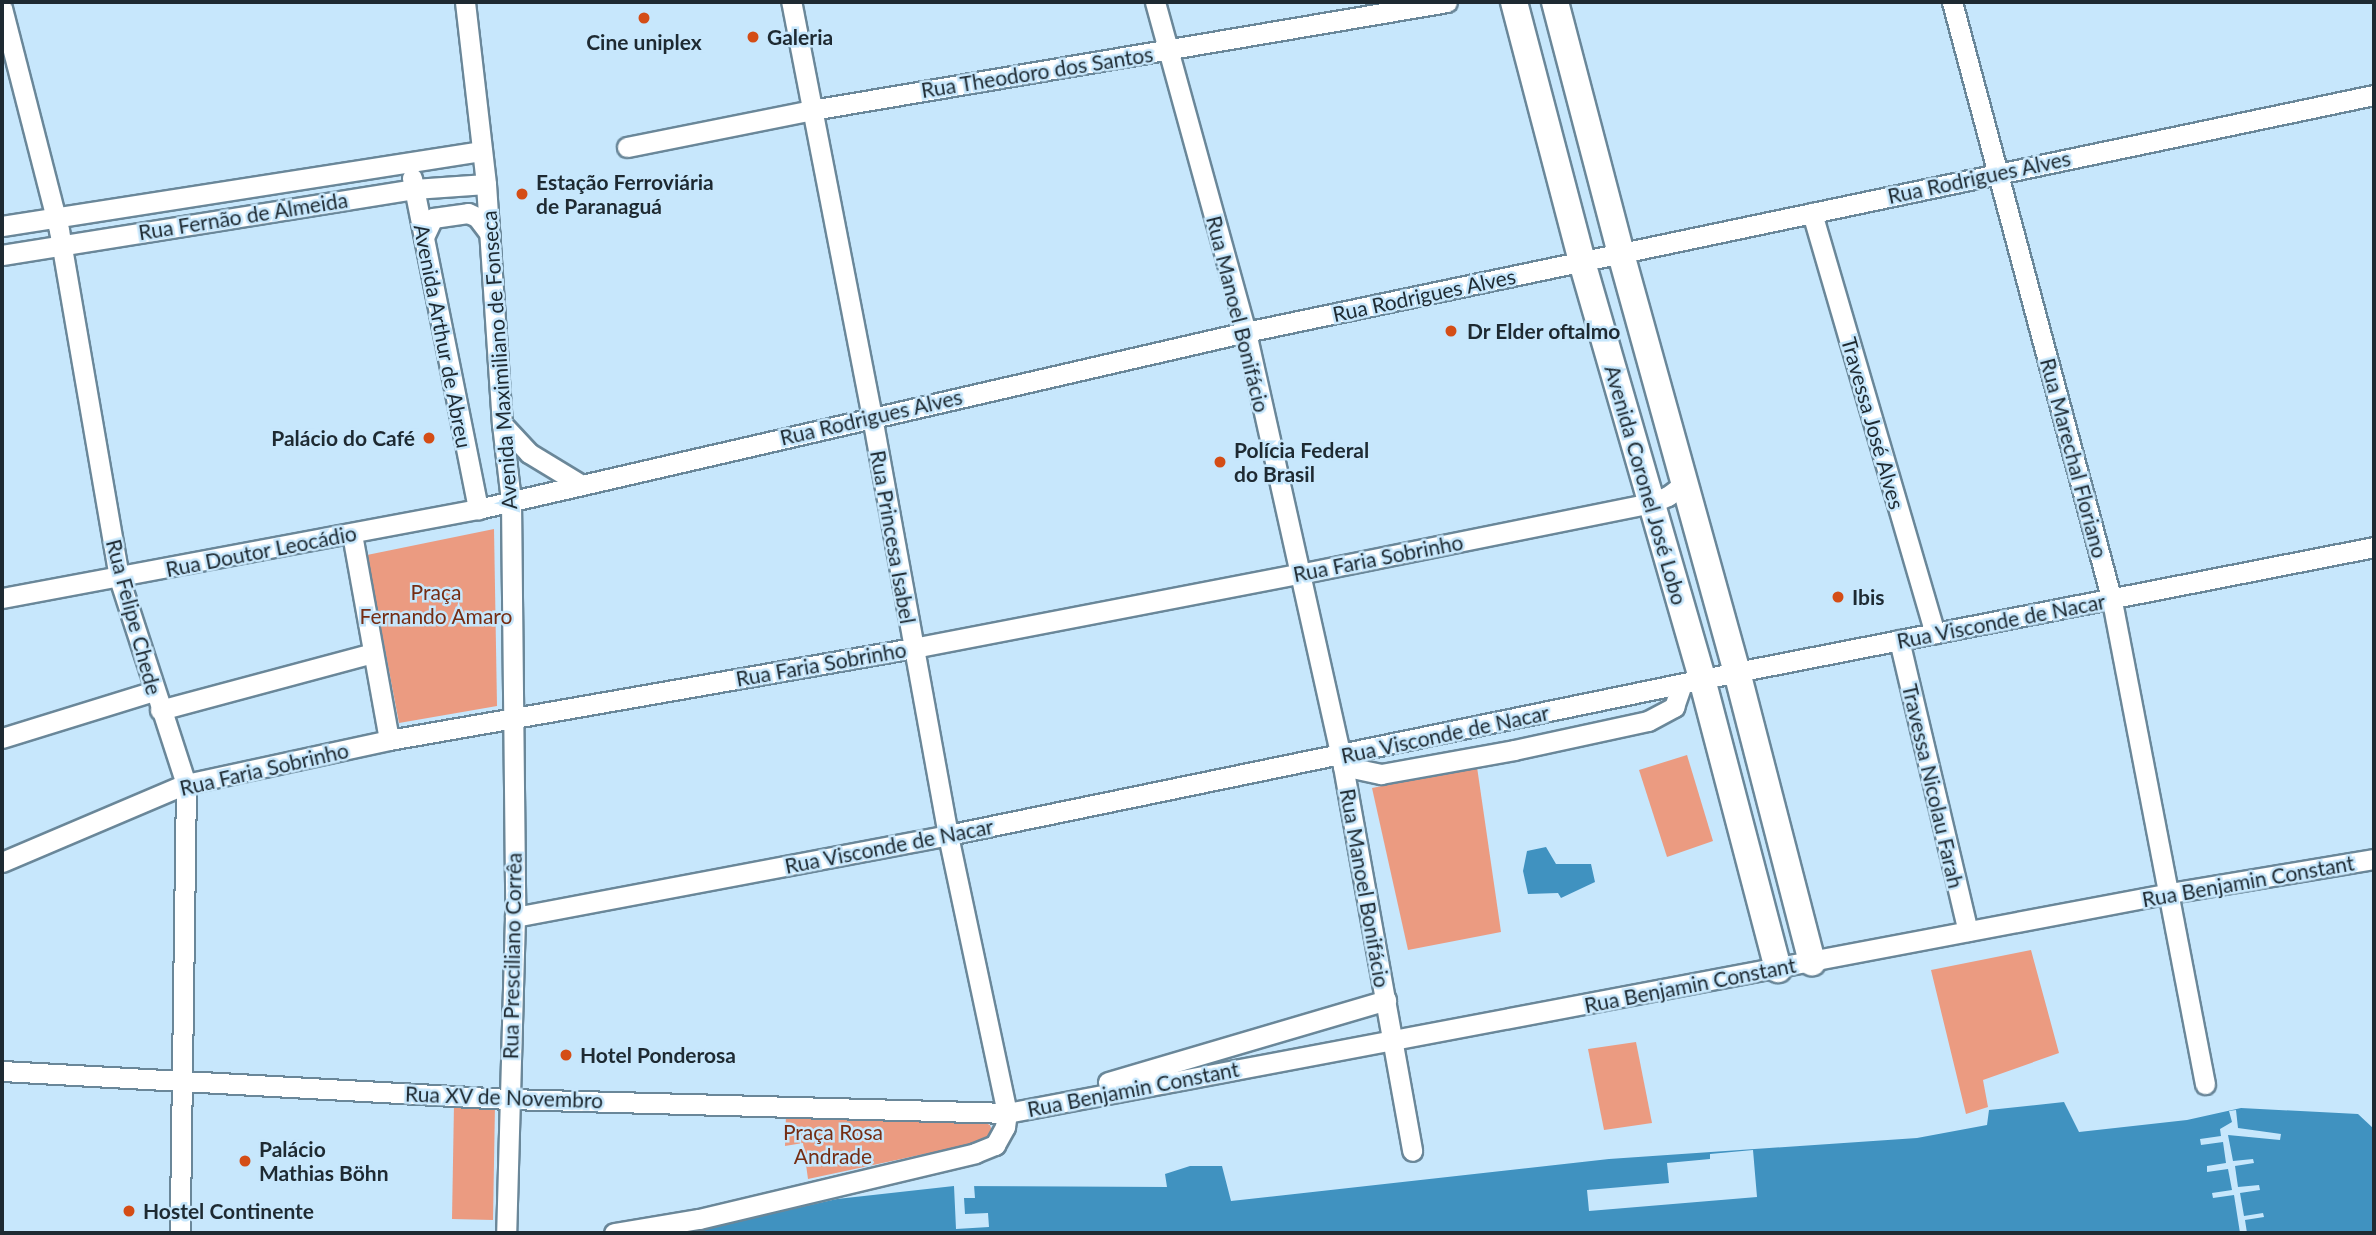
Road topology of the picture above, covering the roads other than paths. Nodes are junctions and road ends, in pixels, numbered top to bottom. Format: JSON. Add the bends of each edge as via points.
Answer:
{"nodes":[{"id":1,"x":465,"y":2,"type":"edge"},
{"id":2,"x":790,"y":2,"type":"edge"},
{"id":3,"x":1155,"y":2,"type":"edge"},
{"id":4,"x":1447,"y":2,"type":"edge"},
{"id":5,"x":1514,"y":2,"type":"edge"},
{"id":6,"x":1555,"y":2,"type":"edge"},
{"id":7,"x":1952,"y":2,"type":"edge"},
{"id":8,"x":3,"y":15,"type":"edge"},
{"id":9,"x":1168,"y":50,"type":"junction"},
{"id":10,"x":2374,"y":95,"type":"edge"},
{"id":11,"x":812,"y":110,"type":"junction"},
{"id":12,"x":627,"y":147,"type":"dead end"},
{"id":13,"x":482,"y":151,"type":"junction"},
{"id":14,"x":409,"y":163,"type":"junction"},
{"id":15,"x":1998,"y":173,"type":"junction"},
{"id":16,"x":486,"y":184,"type":"junction"},
{"id":17,"x":414,"y":189,"type":"junction"},
{"id":18,"x":1812,"y":213,"type":"junction"},
{"id":19,"x":55,"y":216,"type":"junction"},
{"id":20,"x":2,"y":226,"type":"edge"},
{"id":21,"x":490,"y":235,"type":"junction"},
{"id":22,"x":424,"y":237,"type":"junction"},
{"id":23,"x":61,"y":245,"type":"junction"},
{"id":24,"x":1621,"y":254,"type":"junction"},
{"id":25,"x":2,"y":255,"type":"edge"},
{"id":26,"x":1582,"y":262,"type":"junction"},
{"id":27,"x":1246,"y":332,"type":"junction"},
{"id":28,"x":872,"y":416,"type":"junction"},
{"id":29,"x":502,"y":424,"type":"junction"},
{"id":30,"x":1685,"y":483,"type":"junction"},
{"id":31,"x":580,"y":484,"type":"junction"},
{"id":32,"x":510,"y":500,"type":"junction"},
{"id":33,"x":1652,"y":503,"type":"junction"},
{"id":34,"x":478,"y":509,"type":"junction"},
{"id":35,"x":352,"y":534,"type":"junction"},
{"id":36,"x":2374,"y":548,"type":"edge"},
{"id":37,"x":1299,"y":574,"type":"junction"},
{"id":38,"x":120,"y":578,"type":"junction"},
{"id":39,"x":2,"y":598,"type":"edge"},
{"id":40,"x":2112,"y":601,"type":"junction"},
{"id":41,"x":1935,"y":633,"type":"junction"},
{"id":42,"x":1899,"y":640,"type":"junction"},
{"id":43,"x":913,"y":649,"type":"junction"},
{"id":44,"x":373,"y":653,"type":"junction"},
{"id":45,"x":1737,"y":672,"type":"junction"},
{"id":46,"x":1692,"y":681,"type":"junction"},
{"id":47,"x":157,"y":700,"type":"junction"},
{"id":48,"x":511,"y":720,"type":"junction"},
{"id":49,"x":2,"y":738,"type":"edge"},
{"id":50,"x":389,"y":740,"type":"junction"},
{"id":51,"x":1341,"y":761,"type":"junction"},
{"id":52,"x":186,"y":784,"type":"junction"},
{"id":53,"x":948,"y":835,"type":"junction"},
{"id":54,"x":2374,"y":859,"type":"edge"},
{"id":55,"x":2,"y":862,"type":"edge"},
{"id":56,"x":2170,"y":893,"type":"junction"},
{"id":57,"x":515,"y":917,"type":"junction"},
{"id":58,"x":1968,"y":931,"type":"junction"},
{"id":59,"x":1812,"y":962,"type":"junction"},
{"id":60,"x":1778,"y":969,"type":"junction"},
{"id":61,"x":1386,"y":1000,"type":"junction"},
{"id":62,"x":1393,"y":1040,"type":"junction"},
{"id":63,"x":2,"y":1072,"type":"edge"},
{"id":64,"x":181,"y":1081,"type":"junction"},
{"id":65,"x":2205,"y":1084,"type":"dead end"},
{"id":66,"x":508,"y":1099,"type":"junction"},
{"id":67,"x":1006,"y":1112,"type":"junction"},
{"id":68,"x":1412,"y":1151,"type":"dead end"},
{"id":69,"x":180,"y":1233,"type":"edge"},
{"id":70,"x":506,"y":1233,"type":"edge"},
{"id":71,"x":614,"y":1233,"type":"edge"}],
"edges":[{"from":1,"to":13,"type":"street","name":"Avenida Maximiliano de Fonseca"},
{"from":2,"to":11,"type":"street","name":"Rua Princesa Isabel"},
{"from":3,"to":9,"type":"street","name":"Rua Manoel Bonifácio"},
{"from":4,"to":9,"type":"street","name":"Rua Theodoro dos Santos"},
{"from":5,"to":26,"type":"street","name":"Avenida Coronel José Lobo"},
{"from":6,"to":24,"type":"street","name":"Avenida Coronel José Lobo"},
{"from":7,"to":15,"type":"street","name":"Rua Marechal Floriano"},
{"from":8,"to":19,"type":"street","name":"Rua Felipe Chede"},
{"from":9,"to":11,"type":"street","name":"Rua Theodoro dos Santos"},
{"from":9,"to":27,"type":"street","name":"Rua Manoel Bonifácio"},
{"from":10,"to":15,"type":"street","name":"Rua Rodrigues Alves"},
{"from":11,"to":12,"type":"street","name":"Rua Theodoro dos Santos"},
{"from":11,"to":28,"type":"street","name":"Rua Princesa Isabel"},
{"from":13,"to":14,"type":"street","name":"Rua Fernão de Almeida"},
{"from":13,"to":16,"type":"street","name":"Avenida Maximiliano de Fonseca"},
{"from":14,"to":17,"type":"street","name":"Avenida Arthur de Abreu"},
{"from":14,"to":19,"type":"street","name":"Rua Fernão de Almeida"},
{"from":15,"to":18,"type":"street","name":"Rua Rodrigues Alves"},
{"from":15,"to":40,"type":"street","name":"Rua Marechal Floriano"},
{"from":16,"to":17,"type":"street","name":"Rua Fernão de Almeida"},
{"from":16,"to":21,"type":"street","name":"Avenida Maximiliano de Fonseca"},
{"from":17,"to":22,"type":"street","name":"Avenida Arthur de Abreu"},
{"from":17,"to":23,"type":"street","name":"Rua Fernão de Almeida"},
{"from":18,"to":24,"type":"street","name":"Rua Rodrigues Alves"},
{"from":18,"to":41,"type":"street","name":"Travessa José Alves"},
{"from":19,"to":20,"type":"street","name":"Rua Fernão de Almeida"},
{"from":19,"to":23,"type":"street","name":"Rua Felipe Chede"},
{"from":21,"to":22,"type":"street","via":[[477,217],[468,213],[433,218]]},
{"from":21,"to":29,"type":"street","name":"Avenida Maximiliano de Fonseca"},
{"from":22,"to":34,"type":"street","name":"Avenida Arthur de Abreu"},
{"from":23,"to":25,"type":"street","name":"Rua Fernão de Almeida"},
{"from":23,"to":38,"type":"street","name":"Rua Felipe Chede"},
{"from":24,"to":26,"type":"street","name":"Rua Rodrigues Alves"},
{"from":24,"to":30,"type":"street","name":"Avenida Coronel José Lobo"},
{"from":26,"to":27,"type":"street","name":"Rua Rodrigues Alves"},
{"from":26,"to":33,"type":"street","name":"Avenida Coronel José Lobo"},
{"from":27,"to":28,"type":"street","name":"Rua Rodrigues Alves"},
{"from":27,"to":37,"type":"street","name":"Rua Manoel Bonifácio"},
{"from":28,"to":31,"type":"street","name":"Rua Rodrigues Alves"},
{"from":28,"to":43,"type":"street","name":"Rua Princesa Isabel"},
{"from":29,"to":31,"type":"street","via":[[529,453]]},
{"from":29,"to":32,"type":"street","name":"Avenida Maximiliano de Fonseca"},
{"from":30,"to":33,"type":"street","name":"Rua Faria Sobrinho"},
{"from":30,"to":45,"type":"street","name":"Avenida Coronel José Lobo"},
{"from":31,"to":32,"type":"street","name":"Rua Rodrigues Alves"},
{"from":32,"to":34,"type":"street","name":"Rua Rodrigues Alves"},
{"from":32,"to":48,"type":"street","name":"Avenida Maximiliano de Fonseca"},
{"from":33,"to":37,"type":"street","name":"Rua Faria Sobrinho"},
{"from":33,"to":46,"type":"street","name":"Avenida Coronel José Lobo"},
{"from":34,"to":35,"type":"street","name":"Rua Doutor Leocádio"},
{"from":35,"to":38,"type":"street","name":"Rua Doutor Leocádio"},
{"from":35,"to":44,"type":"street"},
{"from":36,"to":40,"type":"street","name":"Rua Visconde de Nacar"},
{"from":37,"to":43,"type":"street","name":"Rua Faria Sobrinho"},
{"from":37,"to":51,"type":"street","name":"Rua Manoel Bonifácio"},
{"from":38,"to":39,"type":"street","name":"Rua Doutor Leocádio"},
{"from":38,"to":47,"type":"street","name":"Rua Felipe Chede"},
{"from":40,"to":41,"type":"street","name":"Rua Visconde de Nacar"},
{"from":40,"to":56,"type":"street","name":"Rua Marechal Floriano"},
{"from":41,"to":42,"type":"street","name":"Rua Visconde de Nacar"},
{"from":42,"to":45,"type":"street","name":"Rua Visconde de Nacar"},
{"from":42,"to":58,"type":"street","name":"Travessa Nicolau Farah"},
{"from":43,"to":48,"type":"street","name":"Rua Faria Sobrinho"},
{"from":43,"to":53,"type":"street","name":"Rua Princesa Isabel"},
{"from":44,"to":47,"type":"street"},
{"from":44,"to":50,"type":"street"},
{"from":45,"to":46,"type":"street","name":"Rua Visconde de Nacar"},
{"from":45,"to":59,"type":"street","name":"Avenida Coronel José Lobo"},
{"from":46,"to":51,"type":"street","name":"Rua Visconde de Nacar"},
{"from":46,"to":51,"type":"street","via":[[1674,707],[1648,721],[1381,774]]},
{"from":46,"to":60,"type":"street","name":"Avenida Coronel José Lobo"},
{"from":47,"to":49,"type":"street"},
{"from":47,"to":52,"type":"street","name":"Rua Felipe Chede"},
{"from":48,"to":50,"type":"street","name":"Rua Faria Sobrinho"},
{"from":48,"to":57,"type":"street","name":"Rua Presciliano Corrêa"},
{"from":50,"to":52,"type":"street","name":"Rua Faria Sobrinho"},
{"from":51,"to":53,"type":"street","name":"Rua Visconde de Nacar"},
{"from":51,"to":61,"type":"street","name":"Rua Manoel Bonifácio"},
{"from":52,"to":55,"type":"street","name":"Rua Faria Sobrinho"},
{"from":52,"to":64,"type":"street","name":"Rua Felipe Chede"},
{"from":53,"to":57,"type":"street","name":"Rua Visconde de Nacar"},
{"from":53,"to":67,"type":"street","name":"Rua Princesa Isabel"},
{"from":54,"to":56,"type":"street","name":"Rua Benjamin Constant"},
{"from":56,"to":58,"type":"street","name":"Rua Benjamin Constant"},
{"from":56,"to":65,"type":"street","name":"Rua Marechal Floriano"},
{"from":57,"to":66,"type":"street","name":"Rua Presciliano Corrêa"},
{"from":58,"to":59,"type":"street","name":"Rua Benjamin Constant"},
{"from":59,"to":60,"type":"street","name":"Rua Benjamin Constant"},
{"from":60,"to":62,"type":"street","name":"Rua Benjamin Constant"},
{"from":61,"to":62,"type":"street","name":"Rua Manoel Bonifácio"},
{"from":61,"to":67,"type":"street","name":"Rua Benjamin Constant"},
{"from":62,"to":67,"type":"street","name":"Rua Benjamin Constant"},
{"from":62,"to":68,"type":"street","name":"Rua Manoel Bonifácio"},
{"from":63,"to":64,"type":"street","name":"Rua XV de Novembro"},
{"from":64,"to":66,"type":"street","name":"Rua XV de Novembro"},
{"from":64,"to":69,"type":"street","name":"Rua Felipe Chede"},
{"from":66,"to":67,"type":"street","name":"Rua XV de Novembro"},
{"from":66,"to":70,"type":"street","name":"Rua Presciliano Corrêa"},
{"from":67,"to":71,"type":"street","name":"Rua Benjamin Constant","via":[[1000,1140],[987,1149],[651,1229]]}]}
